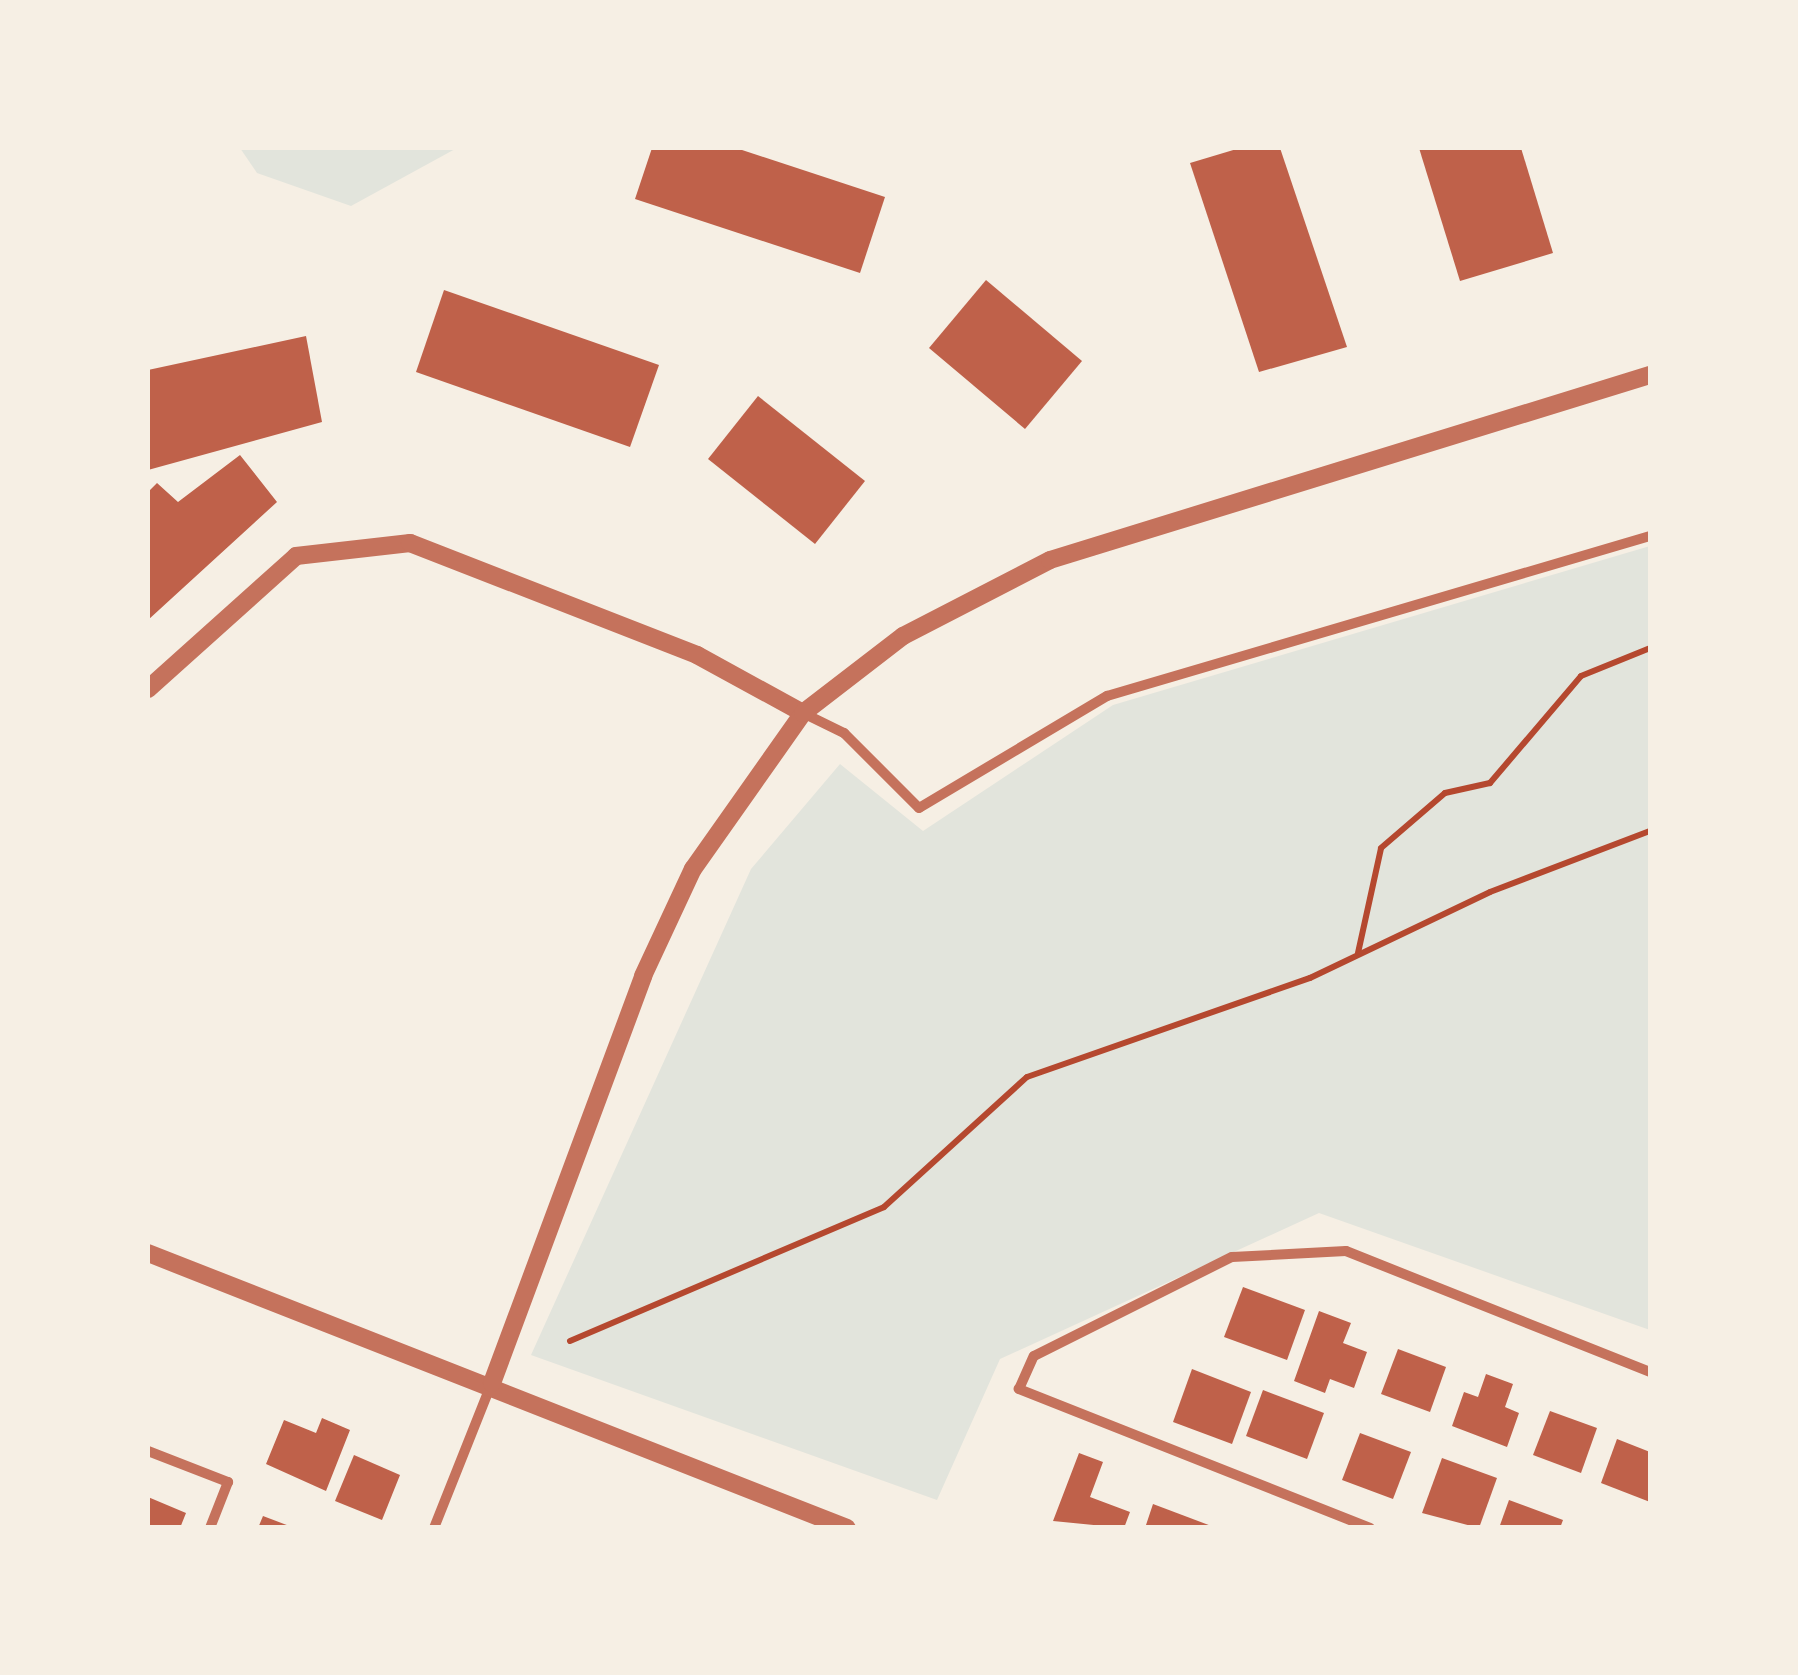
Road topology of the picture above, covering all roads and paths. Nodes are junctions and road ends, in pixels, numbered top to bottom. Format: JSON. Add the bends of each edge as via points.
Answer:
{"nodes":[{"id":1,"x":1650,"y":375,"type":"edge"},
{"id":2,"x":1650,"y":536,"type":"edge"},
{"id":3,"x":1650,"y":648,"type":"edge"},
{"id":4,"x":148,"y":689,"type":"edge"},
{"id":5,"x":804,"y":713,"type":"junction"},
{"id":6,"x":1650,"y":831,"type":"edge"},
{"id":7,"x":1358,"y":954,"type":"junction"},
{"id":8,"x":148,"y":1253,"type":"edge"},
{"id":9,"x":570,"y":1341,"type":"dead end"},
{"id":10,"x":1650,"y":1372,"type":"edge"},
{"id":11,"x":492,"y":1383,"type":"junction"},
{"id":12,"x":148,"y":1451,"type":"edge"},
{"id":13,"x":210,"y":1528,"type":"edge"},
{"id":14,"x":434,"y":1528,"type":"edge"},
{"id":15,"x":847,"y":1528,"type":"edge"},
{"id":16,"x":1370,"y":1528,"type":"edge"}],
"edges":[{"from":1,"to":5,"type":"street","via":[[1050,560],[903,636]]},
{"from":2,"to":5,"type":"street","via":[[1107,696],[919,808],[844,734]]},
{"from":3,"to":7,"type":"path","via":[[1581,676],[1490,782],[1445,793],[1381,848]]},
{"from":4,"to":5,"type":"street","via":[[296,556],[410,542],[697,656]]},
{"from":5,"to":11,"type":"street","via":[[693,869],[643,976]]},
{"from":6,"to":7,"type":"path"},
{"from":7,"to":9,"type":"path","via":[[1027,1077],[884,1207]]},
{"from":8,"to":11,"type":"street"},
{"from":10,"to":16,"type":"street","via":[[1346,1251],[1310,1250],[1232,1256],[1034,1356],[1019,1388]]},
{"from":11,"to":14,"type":"street"},
{"from":11,"to":15,"type":"street"},
{"from":12,"to":13,"type":"street","via":[[228,1482]]}]}
